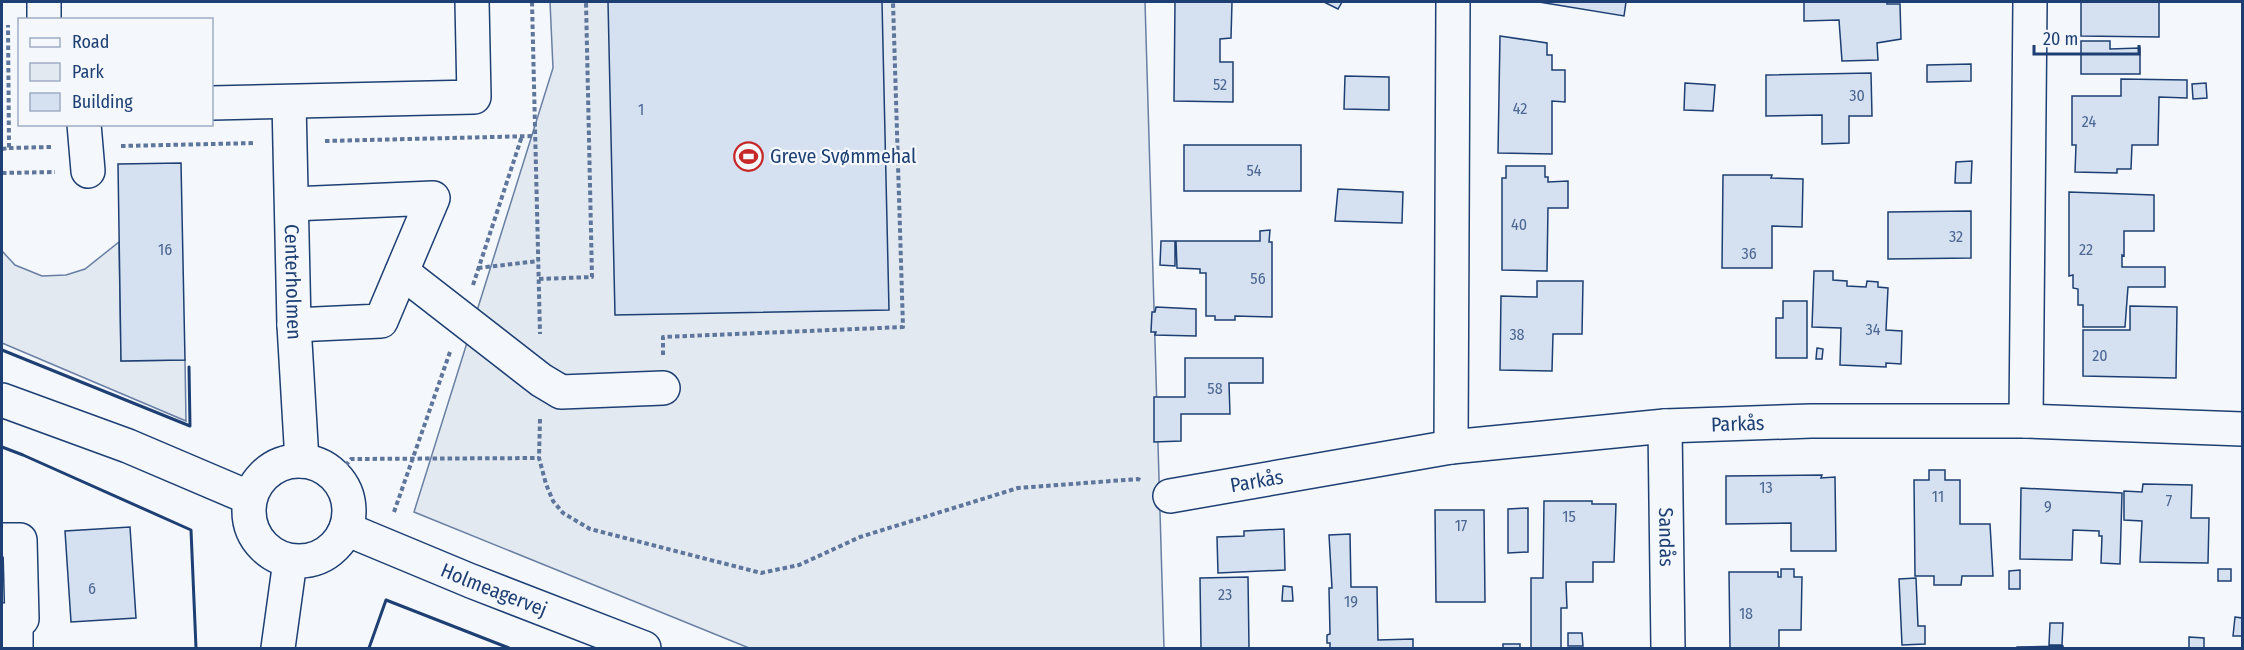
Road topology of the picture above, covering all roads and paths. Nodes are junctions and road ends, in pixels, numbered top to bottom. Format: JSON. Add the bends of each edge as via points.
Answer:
{"nodes":[{"id":1,"x":44,"y":2,"type":"edge"},
{"id":2,"x":472,"y":2,"type":"edge"},
{"id":3,"x":532,"y":2,"type":"edge"},
{"id":4,"x":586,"y":2,"type":"edge"},
{"id":5,"x":893,"y":2,"type":"edge"},
{"id":6,"x":1453,"y":2,"type":"edge"},
{"id":7,"x":2030,"y":2,"type":"edge"},
{"id":8,"x":44,"y":18,"type":"edge"},
{"id":9,"x":8,"y":24,"type":"dead end"},
{"id":10,"x":289,"y":102,"type":"junction"},
{"id":11,"x":213,"y":103,"type":"edge"},
{"id":12,"x":84,"y":126,"type":"edge"},
{"id":13,"x":2,"y":149,"type":"edge"},
{"id":14,"x":88,"y":171,"type":"joint"},
{"id":15,"x":2,"y":173,"type":"edge"},
{"id":16,"x":292,"y":204,"type":"junction"},
{"id":17,"x":538,"y":261,"type":"junction"},
{"id":18,"x":478,"y":268,"type":"dead end"},
{"id":19,"x":402,"y":272,"type":"junction"},
{"id":20,"x":538,"y":279,"type":"junction"},
{"id":21,"x":294,"y":326,"type":"junction"},
{"id":22,"x":541,"y":380,"type":"junction"},
{"id":23,"x":663,"y":388,"type":"joint"},
{"id":24,"x":2,"y":400,"type":"edge"},
{"id":25,"x":2026,"y":422,"type":"junction"},
{"id":26,"x":1665,"y":426,"type":"junction"},
{"id":27,"x":2242,"y":429,"type":"edge"},
{"id":28,"x":1451,"y":447,"type":"junction"},
{"id":29,"x":539,"y":458,"type":"junction"},
{"id":30,"x":302,"y":461,"type":"junction"},
{"id":31,"x":336,"y":477,"type":"junction"},
{"id":32,"x":1170,"y":496,"type":"joint"},
{"id":33,"x":250,"y":498,"type":"junction"},
{"id":34,"x":346,"y":529,"type":"junction"},
{"id":35,"x":2,"y":540,"type":"edge"},
{"id":36,"x":290,"y":561,"type":"junction"},
{"id":37,"x":11,"y":629,"type":"edge"},
{"id":38,"x":278,"y":648,"type":"edge"},
{"id":39,"x":644,"y":648,"type":"edge"},
{"id":40,"x":1668,"y":648,"type":"edge"}],
"edges":[{"from":1,"to":8,"type":"street"},
{"from":2,"to":10,"type":"street","via":[[474,98]]},
{"from":3,"to":17,"type":"path"},
{"from":4,"to":20,"type":"path","via":[[592,277]]},
{"from":5,"to":23,"type":"path","via":[[903,327],[663,337]]},
{"from":6,"to":28,"type":"street"},
{"from":7,"to":25,"type":"street"},
{"from":9,"to":13,"type":"path","via":[[9,148]]},
{"from":10,"to":11,"type":"street"},
{"from":10,"to":16,"type":"street","name":"Centerholmen"},
{"from":12,"to":14,"type":"street"},
{"from":14,"to":15,"type":"path"},
{"from":16,"to":19,"type":"street","via":[[433,198]]},
{"from":16,"to":21,"type":"street","name":"Centerholmen"},
{"from":17,"to":18,"type":"path"},
{"from":17,"to":20,"type":"path"},
{"from":19,"to":21,"type":"street","via":[[381,321]]},
{"from":19,"to":22,"type":"street"},
{"from":20,"to":22,"type":"path"},
{"from":21,"to":30,"type":"street","name":"Centerholmen"},
{"from":22,"to":23,"type":"street","via":[[561,392]]},
{"from":22,"to":29,"type":"path"},
{"from":24,"to":33,"type":"street","via":[[128,446]]},
{"from":25,"to":26,"type":"street","name":"Parkås","via":[[1811,421]]},
{"from":25,"to":27,"type":"street","name":"Parkås"},
{"from":26,"to":28,"type":"street","name":"Parkås"},
{"from":26,"to":40,"type":"street","name":"Sandås"},
{"from":28,"to":32,"type":"street","name":"Parkås"},
{"from":29,"to":31,"type":"path","via":[[351,459]]},
{"from":29,"to":32,"type":"path","via":[[553,501],[563,513],[590,529],[761,573],[799,565],[860,537],[1018,488],[1138,479]]},
{"from":30,"to":31,"type":"street","via":[[321,466]]},
{"from":30,"to":33,"type":"street","via":[[269,470]]},
{"from":31,"to":34,"type":"street","via":[[346,492],[350,510]]},
{"from":33,"to":36,"type":"street","via":[[252,531],[274,556]]},
{"from":34,"to":36,"type":"street","via":[[338,544],[324,556]]},
{"from":34,"to":39,"type":"street","name":"Holmeagervej"},
{"from":35,"to":37,"type":"street","via":[[20,540],[22,619]]},
{"from":36,"to":38,"type":"street"}]}
